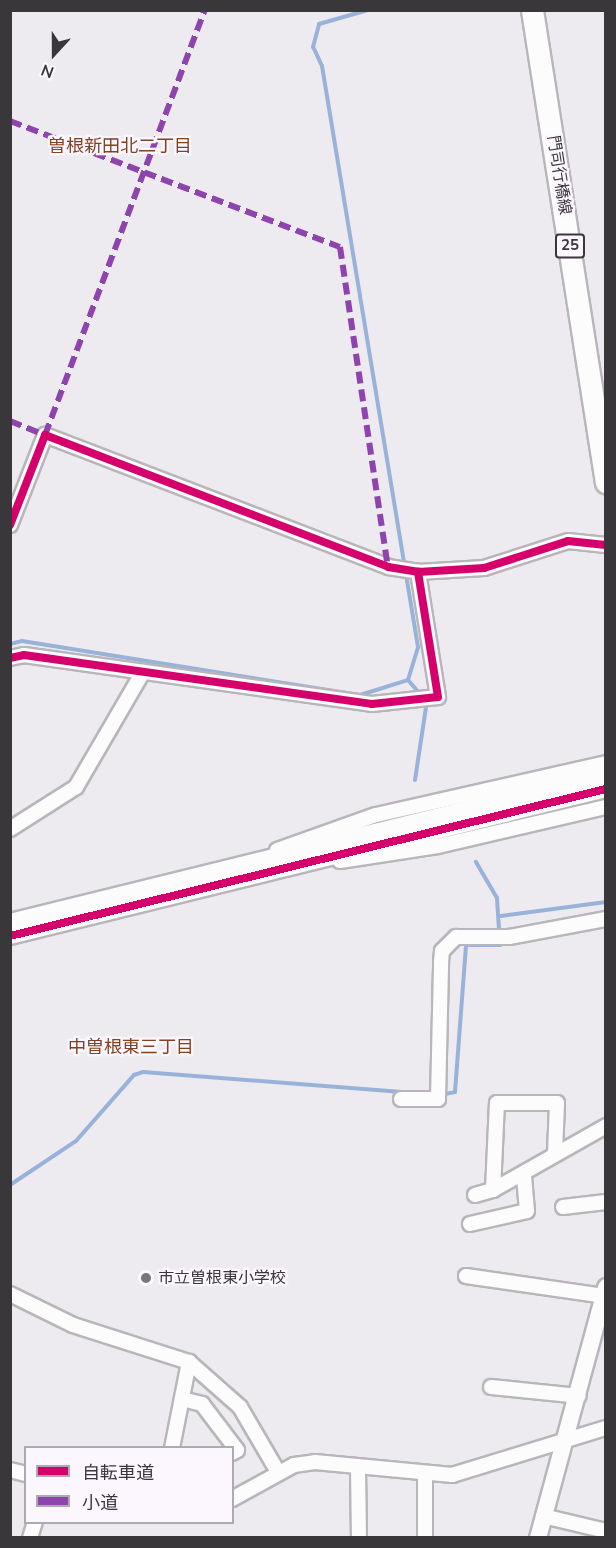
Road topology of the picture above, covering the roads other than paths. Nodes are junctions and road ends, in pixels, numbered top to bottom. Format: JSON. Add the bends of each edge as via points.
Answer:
{"nodes":[{"id":1,"x":532,"y":10,"type":"edge"},
{"id":2,"x":606,"y":482,"type":"edge"},
{"id":3,"x":10,"y":525,"type":"edge"},
{"id":4,"x":606,"y":545,"type":"edge"},
{"id":5,"x":415,"y":571,"type":"junction"},
{"id":6,"x":10,"y":658,"type":"edge"},
{"id":7,"x":143,"y":672,"type":"junction"},
{"id":8,"x":606,"y":763,"type":"edge"},
{"id":9,"x":606,"y":775,"type":"edge"},
{"id":10,"x":606,"y":789,"type":"edge"},
{"id":11,"x":606,"y":807,"type":"edge"},
{"id":12,"x":10,"y":829,"type":"edge"},
{"id":13,"x":254,"y":867,"type":"junction"},
{"id":14,"x":606,"y":919,"type":"edge"},
{"id":15,"x":10,"y":922,"type":"edge"},
{"id":16,"x":10,"y":936,"type":"edge"},
{"id":17,"x":401,"y":1099,"type":"dead end"},
{"id":18,"x":606,"y":1126,"type":"edge"},
{"id":19,"x":555,"y":1152,"type":"junction"},
{"id":20,"x":524,"y":1174,"type":"junction"},
{"id":21,"x":493,"y":1190,"type":"junction"},
{"id":22,"x":475,"y":1195,"type":"dead end"},
{"id":23,"x":606,"y":1202,"type":"edge"},
{"id":24,"x":563,"y":1207,"type":"dead end"},
{"id":25,"x":470,"y":1224,"type":"dead end"},
{"id":26,"x":466,"y":1276,"type":"dead end"},
{"id":27,"x":605,"y":1291,"type":"edge"},
{"id":28,"x":10,"y":1294,"type":"edge"},
{"id":29,"x":189,"y":1362,"type":"junction"},
{"id":30,"x":492,"y":1387,"type":"dead end"},
{"id":31,"x":579,"y":1396,"type":"junction"},
{"id":32,"x":182,"y":1399,"type":"junction"},
{"id":33,"x":606,"y":1428,"type":"edge"},
{"id":34,"x":569,"y":1437,"type":"junction"},
{"id":35,"x":172,"y":1446,"type":"edge"},
{"id":36,"x":234,"y":1446,"type":"edge"},
{"id":37,"x":358,"y":1468,"type":"junction"},
{"id":38,"x":278,"y":1472,"type":"junction"},
{"id":39,"x":425,"y":1474,"type":"junction"},
{"id":40,"x":234,"y":1498,"type":"edge"},
{"id":41,"x":543,"y":1516,"type":"junction"},
{"id":42,"x":606,"y":1531,"type":"edge"},
{"id":43,"x":359,"y":1538,"type":"edge"},
{"id":44,"x":425,"y":1538,"type":"edge"},
{"id":45,"x":538,"y":1538,"type":"edge"}],
"edges":[{"from":1,"to":2,"type":"main road","name":"門司行橋線","number":"25"},
{"from":3,"to":5,"type":"street","via":[[45,435],[397,568]]},
{"from":4,"to":5,"type":"street","via":[[568,541],[484,568]]},
{"from":5,"to":7,"type":"street","via":[[438,697],[372,704]]},
{"from":6,"to":7,"type":"street","via":[[24,655]]},
{"from":7,"to":12,"type":"street","via":[[76,787]]},
{"from":8,"to":13,"type":"street","via":[[334,827]]},
{"from":9,"to":13,"type":"street"},
{"from":10,"to":13,"type":"street"},
{"from":11,"to":13,"type":"street","via":[[438,846]]},
{"from":13,"to":15,"type":"street"},
{"from":13,"to":16,"type":"street"},
{"from":14,"to":17,"type":"street","via":[[509,937],[456,937],[442,951],[438,1093]]},
{"from":18,"to":19,"type":"street"},
{"from":19,"to":20,"type":"street"},
{"from":19,"to":21,"type":"street","via":[[556,1103],[497,1103]]},
{"from":20,"to":21,"type":"street"},
{"from":20,"to":25,"type":"street","via":[[527,1211]]},
{"from":21,"to":22,"type":"street"},
{"from":23,"to":24,"type":"street"},
{"from":26,"to":27,"type":"street"},
{"from":27,"to":31,"type":"street"},
{"from":28,"to":29,"type":"street","via":[[74,1325]]},
{"from":29,"to":32,"type":"street"},
{"from":29,"to":38,"type":"street","via":[[240,1407]]},
{"from":30,"to":31,"type":"street"},
{"from":31,"to":34,"type":"street"},
{"from":32,"to":35,"type":"street"},
{"from":32,"to":36,"type":"street","via":[[202,1404]]},
{"from":33,"to":34,"type":"street"},
{"from":34,"to":39,"type":"street","via":[[491,1467]]},
{"from":34,"to":41,"type":"street"},
{"from":37,"to":38,"type":"street","via":[[315,1462]]},
{"from":37,"to":39,"type":"street"},
{"from":37,"to":43,"type":"street"},
{"from":38,"to":40,"type":"street"},
{"from":39,"to":44,"type":"street"},
{"from":41,"to":42,"type":"street"},
{"from":41,"to":45,"type":"street"}]}
